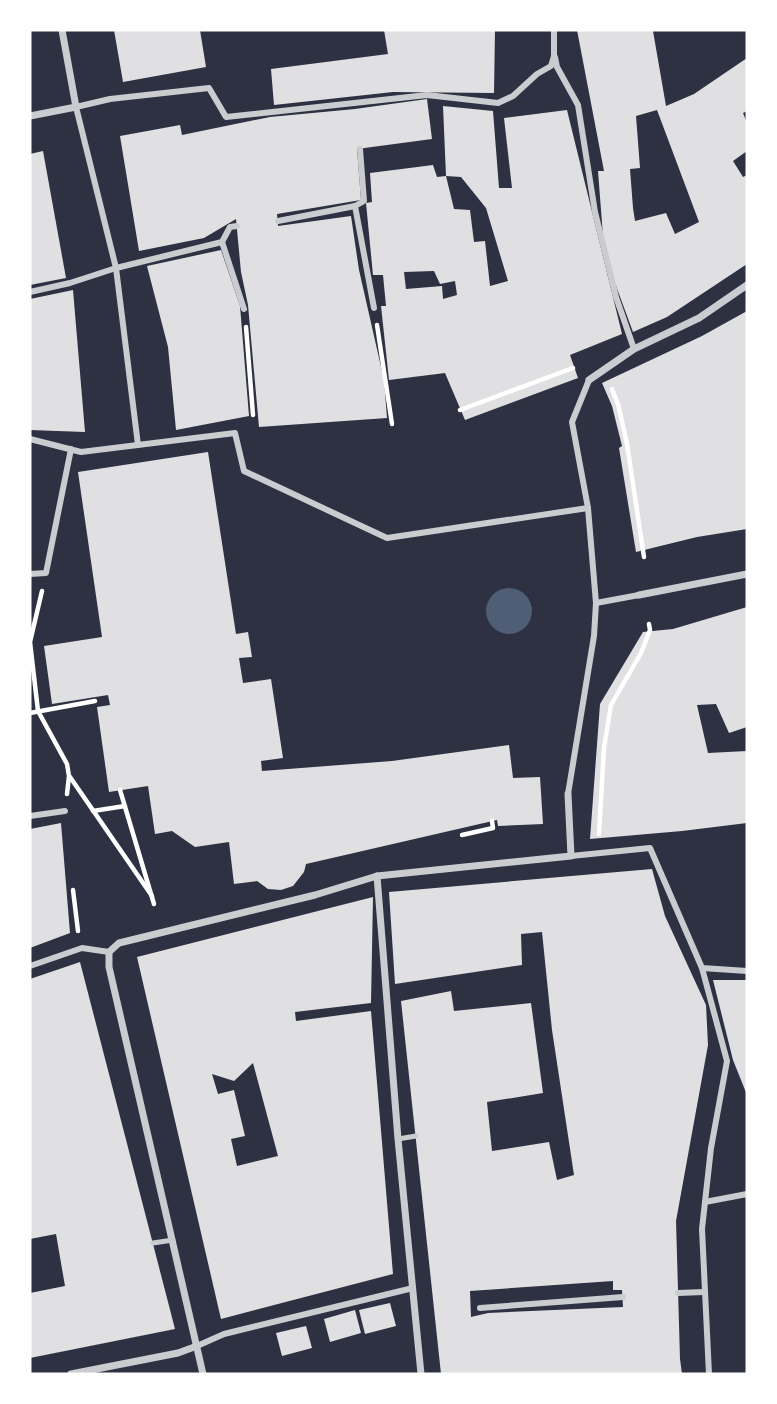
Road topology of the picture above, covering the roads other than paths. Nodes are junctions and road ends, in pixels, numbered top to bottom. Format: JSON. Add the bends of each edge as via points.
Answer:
{"nodes":[{"id":1,"x":62,"y":30,"type":"edge"},
{"id":2,"x":554,"y":30,"type":"edge"},
{"id":3,"x":554,"y":55,"type":"junction"},
{"id":4,"x":76,"y":107,"type":"junction"},
{"id":5,"x":30,"y":116,"type":"edge"},
{"id":6,"x":360,"y":149,"type":"dead end"},
{"id":7,"x":355,"y":206,"type":"junction"},
{"id":8,"x":278,"y":221,"type":"dead end"},
{"id":9,"x":237,"y":226,"type":"dead end"},
{"id":10,"x":222,"y":242,"type":"junction"},
{"id":11,"x":116,"y":268,"type":"junction"},
{"id":12,"x":747,"y":285,"type":"edge"},
{"id":13,"x":30,"y":292,"type":"edge"},
{"id":14,"x":374,"y":308,"type":"road end"},
{"id":15,"x":244,"y":309,"type":"road end"},
{"id":16,"x":634,"y":349,"type":"junction"},
{"id":17,"x":589,"y":380,"type":"joint"},
{"id":18,"x":30,"y":439,"type":"edge"},
{"id":19,"x":138,"y":445,"type":"junction"},
{"id":20,"x":71,"y":449,"type":"junction"},
{"id":21,"x":588,"y":508,"type":"junction"},
{"id":22,"x":30,"y":574,"type":"edge"},
{"id":23,"x":747,"y":574,"type":"edge"},
{"id":24,"x":639,"y":594,"type":"joint"},
{"id":25,"x":596,"y":603,"type":"junction"},
{"id":26,"x":568,"y":794,"type":"joint"},
{"id":27,"x":65,"y":811,"type":"dead end"},
{"id":28,"x":30,"y":816,"type":"edge"},
{"id":29,"x":571,"y":856,"type":"junction"},
{"id":30,"x":377,"y":876,"type":"junction"},
{"id":31,"x":109,"y":952,"type":"junction"},
{"id":32,"x":30,"y":966,"type":"edge"},
{"id":33,"x":702,"y":968,"type":"junction"},
{"id":34,"x":747,"y":971,"type":"edge"},
{"id":35,"x":416,"y":1136,"type":"dead end"},
{"id":36,"x":398,"y":1139,"type":"junction"},
{"id":37,"x":747,"y":1194,"type":"edge"},
{"id":38,"x":705,"y":1202,"type":"junction"},
{"id":39,"x":173,"y":1240,"type":"junction"},
{"id":40,"x":153,"y":1243,"type":"dead end"},
{"id":41,"x":413,"y":1288,"type":"junction"},
{"id":42,"x":704,"y":1292,"type":"junction"},
{"id":43,"x":678,"y":1293,"type":"dead end"},
{"id":44,"x":623,"y":1297,"type":"dead end"},
{"id":45,"x":480,"y":1308,"type":"dead end"},
{"id":46,"x":197,"y":1346,"type":"junction"},
{"id":47,"x":71,"y":1374,"type":"edge"},
{"id":48,"x":203,"y":1374,"type":"edge"},
{"id":49,"x":421,"y":1374,"type":"edge"},
{"id":50,"x":709,"y":1374,"type":"edge"}],
"edges":[{"from":1,"to":4,"type":"street"},
{"from":2,"to":3,"type":"street"},
{"from":3,"to":4,"type":"street","via":[[551,66],[498,103],[427,95],[226,117],[209,88]]},
{"from":3,"to":16,"type":"street","via":[[578,105],[594,212]]},
{"from":4,"to":5,"type":"street"},
{"from":4,"to":11,"type":"street"},
{"from":6,"to":7,"type":"street","via":[[364,201]]},
{"from":7,"to":8,"type":"street"},
{"from":7,"to":14,"type":"street"},
{"from":9,"to":10,"type":"street","via":[[230,227]]},
{"from":10,"to":11,"type":"street"},
{"from":10,"to":15,"type":"street"},
{"from":11,"to":13,"type":"street"},
{"from":11,"to":19,"type":"street"},
{"from":12,"to":16,"type":"street","via":[[699,318]]},
{"from":16,"to":17,"type":"street"},
{"from":17,"to":21,"type":"street","via":[[572,422]]},
{"from":18,"to":20,"type":"street"},
{"from":19,"to":20,"type":"street","via":[[81,453]]},
{"from":19,"to":21,"type":"street","via":[[235,433],[244,471],[387,538]]},
{"from":20,"to":22,"type":"street","via":[[46,573]]},
{"from":21,"to":25,"type":"street"},
{"from":23,"to":24,"type":"street"},
{"from":24,"to":25,"type":"street"},
{"from":25,"to":26,"type":"street"},
{"from":26,"to":29,"type":"street"},
{"from":27,"to":28,"type":"street"},
{"from":29,"to":30,"type":"street"},
{"from":29,"to":33,"type":"street","via":[[650,848]]},
{"from":30,"to":31,"type":"street","via":[[119,943]]},
{"from":30,"to":36,"type":"street"},
{"from":31,"to":32,"type":"street","via":[[82,948]]},
{"from":31,"to":39,"type":"street"},
{"from":33,"to":34,"type":"street"},
{"from":33,"to":38,"type":"street","via":[[727,1061]]},
{"from":35,"to":36,"type":"lane"},
{"from":36,"to":41,"type":"street"},
{"from":37,"to":38,"type":"street"},
{"from":38,"to":42,"type":"street"},
{"from":39,"to":40,"type":"lane"},
{"from":39,"to":46,"type":"street"},
{"from":41,"to":46,"type":"street","via":[[224,1334]]},
{"from":41,"to":49,"type":"street"},
{"from":42,"to":43,"type":"street"},
{"from":42,"to":50,"type":"street"},
{"from":44,"to":45,"type":"street"},
{"from":46,"to":47,"type":"street"},
{"from":46,"to":48,"type":"street"}]}
